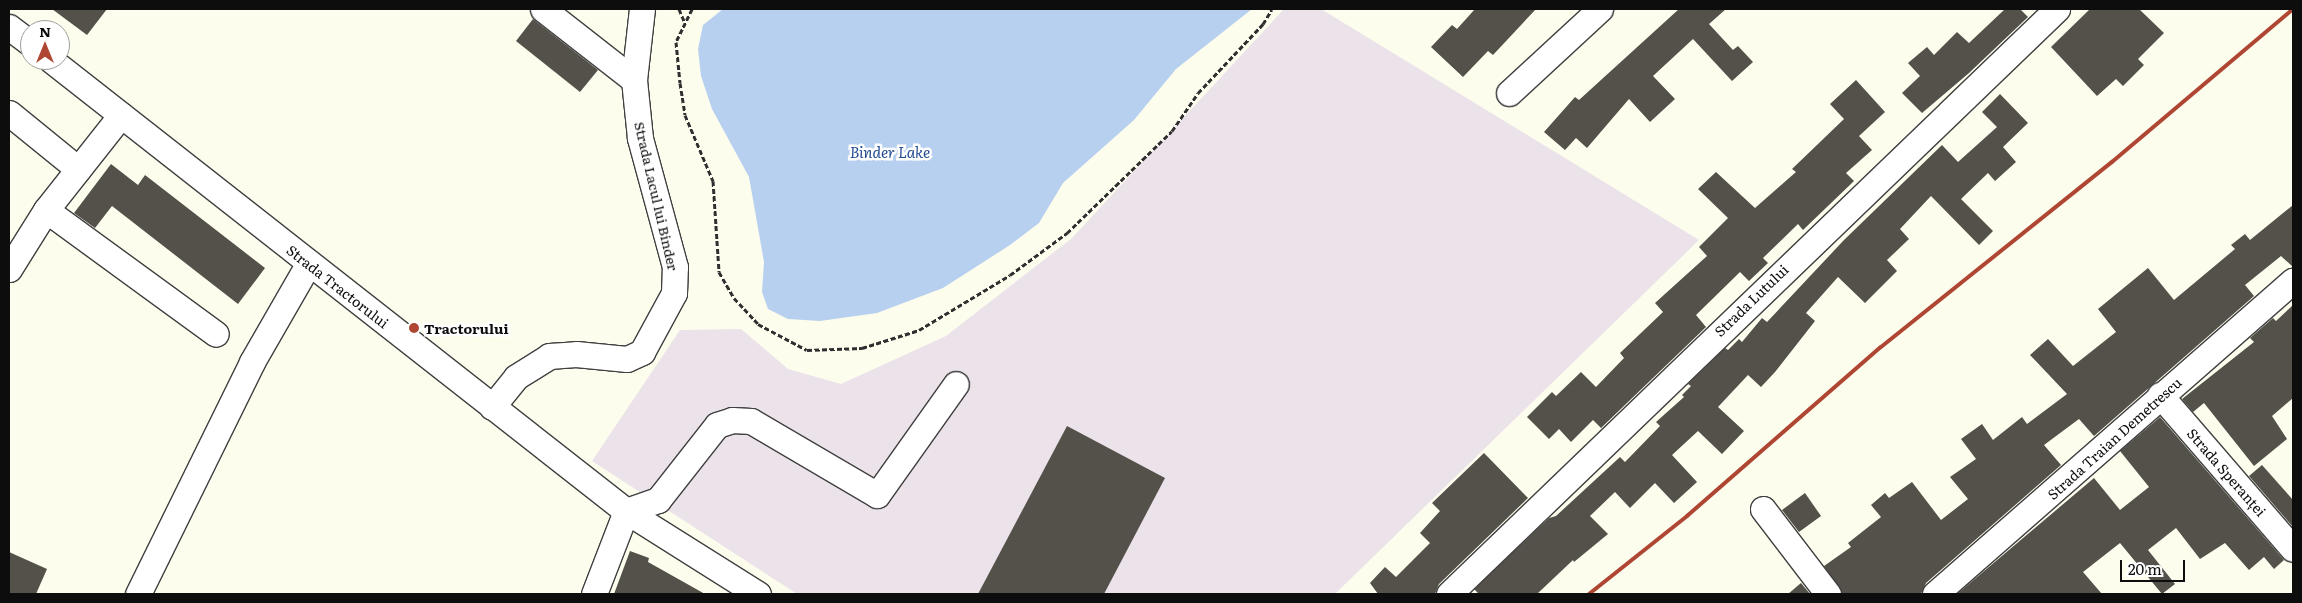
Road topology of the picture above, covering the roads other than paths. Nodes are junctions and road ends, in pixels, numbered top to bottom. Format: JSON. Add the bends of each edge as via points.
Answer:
{"nodes":[{"id":1,"x":543,"y":9,"type":"edge"},
{"id":2,"x":642,"y":9,"type":"edge"},
{"id":3,"x":1600,"y":9,"type":"edge"},
{"id":4,"x":2057,"y":9,"type":"edge"},
{"id":5,"x":9,"y":27,"type":"edge"},
{"id":6,"x":20,"y":35,"type":"edge"},
{"id":7,"x":64,"y":70,"type":"edge"},
{"id":8,"x":634,"y":80,"type":"junction"},
{"id":9,"x":1509,"y":93,"type":"dead end"},
{"id":10,"x":9,"y":113,"type":"edge"},
{"id":11,"x":121,"y":115,"type":"junction"},
{"id":12,"x":78,"y":169,"type":"junction"},
{"id":13,"x":46,"y":210,"type":"junction"},
{"id":14,"x":309,"y":263,"type":"junction"},
{"id":15,"x":9,"y":269,"type":"edge"},
{"id":16,"x":2293,"y":281,"type":"edge"},
{"id":17,"x":216,"y":334,"type":"dead end"},
{"id":18,"x":956,"y":384,"type":"dead end"},
{"id":19,"x":2160,"y":395,"type":"junction"},
{"id":20,"x":492,"y":407,"type":"junction"},
{"id":21,"x":1763,"y":509,"type":"dead end"},
{"id":22,"x":626,"y":511,"type":"junction"},
{"id":23,"x":2293,"y":549,"type":"edge"},
{"id":24,"x":138,"y":594,"type":"edge"},
{"id":25,"x":594,"y":594,"type":"edge"},
{"id":26,"x":758,"y":594,"type":"edge"},
{"id":27,"x":1449,"y":594,"type":"edge"},
{"id":28,"x":1828,"y":594,"type":"edge"},
{"id":29,"x":1935,"y":594,"type":"edge"}],
"edges":[{"from":1,"to":8,"type":"street"},
{"from":2,"to":8,"type":"street","name":"Strada Lacul lui Binder"},
{"from":3,"to":9,"type":"street"},
{"from":4,"to":27,"type":"street","name":"Strada Lutului"},
{"from":5,"to":6,"type":"street"},
{"from":7,"to":11,"type":"street","name":"Strada Tractorului"},
{"from":8,"to":20,"type":"street","name":"Strada Lacul lui Binder","via":[[640,138],[675,267],[674,293],[642,352],[626,359],[576,354],[549,356],[516,377]]},
{"from":10,"to":12,"type":"street"},
{"from":11,"to":12,"type":"street"},
{"from":11,"to":14,"type":"street","name":"Strada Tractorului"},
{"from":12,"to":13,"type":"street"},
{"from":13,"to":15,"type":"street"},
{"from":13,"to":17,"type":"street"},
{"from":14,"to":20,"type":"street","name":"Strada Tractorului"},
{"from":14,"to":24,"type":"street","via":[[252,362]]},
{"from":16,"to":19,"type":"street","name":"Strada Traian Demetrescu"},
{"from":18,"to":22,"type":"street","via":[[878,494],[751,421],[732,420],[717,424],[658,500]]},
{"from":19,"to":23,"type":"street","name":"Strada Speranței"},
{"from":19,"to":29,"type":"street","name":"Strada Traian Demetrescu"},
{"from":20,"to":22,"type":"street","name":"Strada Tractorului"},
{"from":21,"to":28,"type":"street"},
{"from":22,"to":25,"type":"street"},
{"from":22,"to":26,"type":"street","name":"Strada Tractorului"}]}
